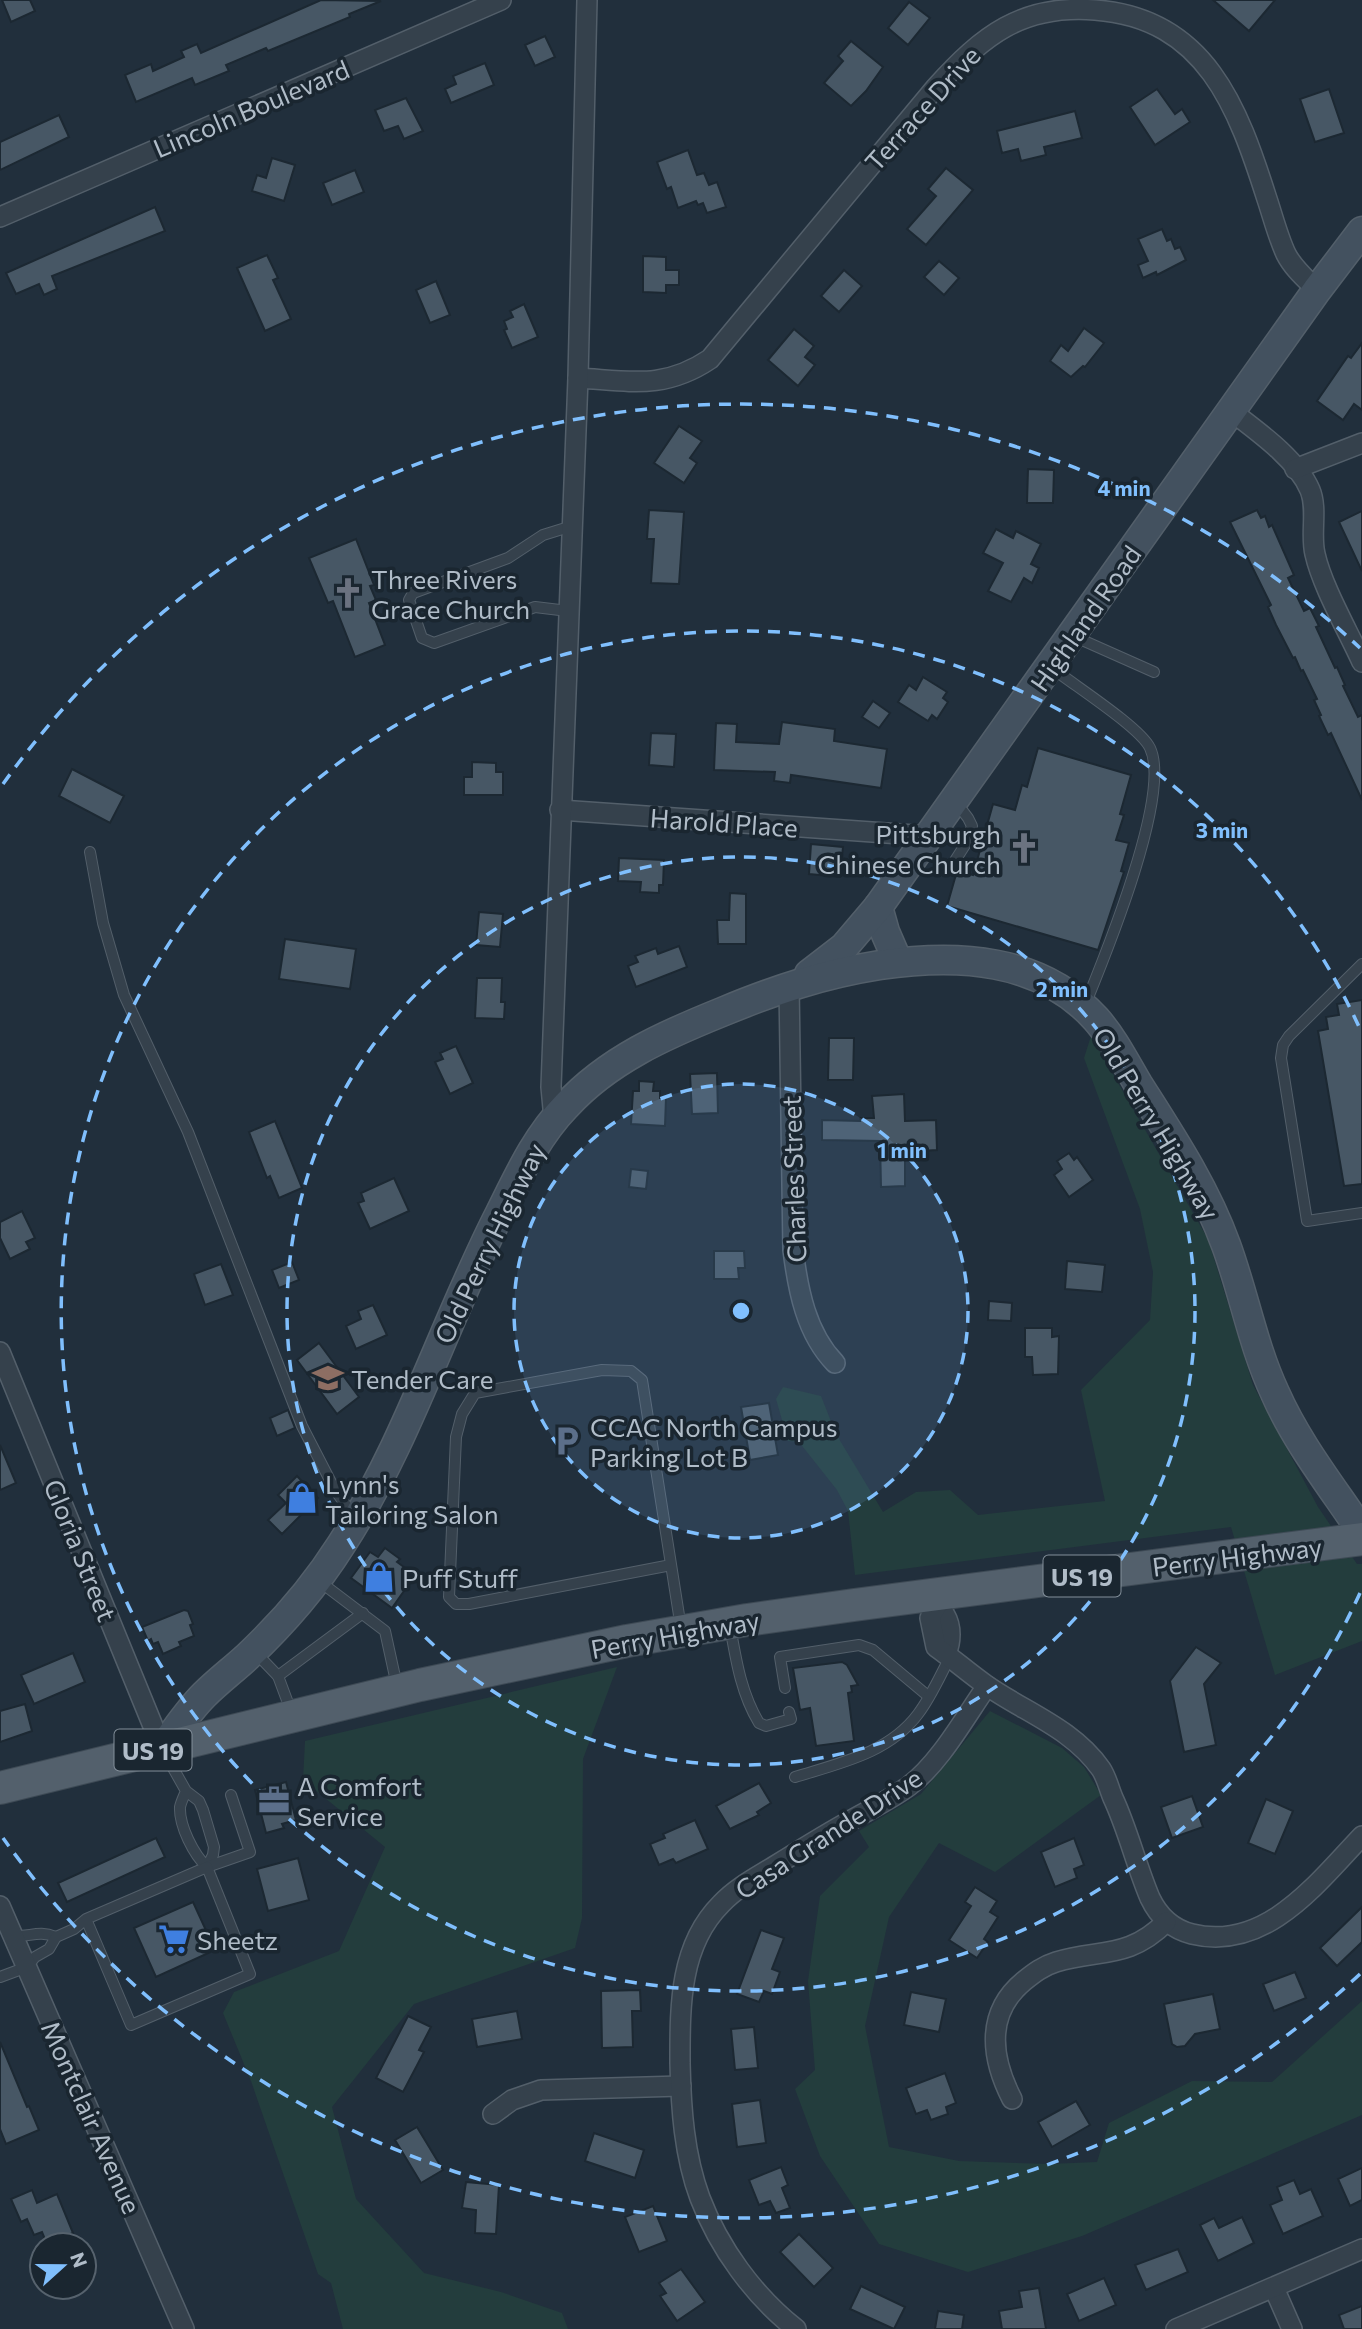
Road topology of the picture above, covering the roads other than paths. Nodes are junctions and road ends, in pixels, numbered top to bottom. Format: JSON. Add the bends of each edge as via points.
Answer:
{"nodes":[{"id":1,"x":501,"y":0,"type":"edge"},
{"id":2,"x":587,"y":0,"type":"edge"},
{"id":3,"x":0,"y":216,"type":"edge"},
{"id":4,"x":1362,"y":231,"type":"edge"},
{"id":5,"x":1317,"y":290,"type":"junction"},
{"id":6,"x":578,"y":378,"type":"junction"},
{"id":7,"x":1231,"y":411,"type":"junction"},
{"id":8,"x":1361,"y":442,"type":"edge"},
{"id":9,"x":1295,"y":469,"type":"junction"},
{"id":10,"x":572,"y":526,"type":"junction"},
{"id":11,"x":568,"y":611,"type":"junction"},
{"id":12,"x":1073,"y":636,"type":"junction"},
{"id":13,"x":1362,"y":662,"type":"edge"},
{"id":14,"x":1050,"y":667,"type":"junction"},
{"id":15,"x":1154,"y":672,"type":"dead end"},
{"id":16,"x":955,"y":800,"type":"junction"},
{"id":17,"x":560,"y":810,"type":"junction"},
{"id":18,"x":929,"y":836,"type":"junction"},
{"id":19,"x":90,"y":852,"type":"dead end"},
{"id":20,"x":949,"y":870,"type":"dead end"},
{"id":21,"x":878,"y":907,"type":"junction"},
{"id":22,"x":898,"y":962,"type":"junction"},
{"id":23,"x":1362,"y":964,"type":"edge"},
{"id":24,"x":789,"y":985,"type":"junction"},
{"id":25,"x":1084,"y":1007,"type":"junction"},
{"id":26,"x":561,"y":1112,"type":"junction"},
{"id":27,"x":1362,"y":1213,"type":"edge"},
{"id":28,"x":0,"y":1352,"type":"edge"},
{"id":29,"x":835,"y":1363,"type":"dead end"},
{"id":30,"x":357,"y":1520,"type":"junction"},
{"id":31,"x":1362,"y":1532,"type":"edge"},
{"id":32,"x":1362,"y":1539,"type":"edge"},
{"id":33,"x":671,"y":1565,"type":"junction"},
{"id":34,"x":317,"y":1580,"type":"junction"},
{"id":35,"x":936,"y":1600,"type":"junction"},
{"id":36,"x":363,"y":1614,"type":"junction"},
{"id":37,"x":730,"y":1623,"type":"junction"},
{"id":38,"x":682,"y":1631,"type":"junction"},
{"id":39,"x":254,"y":1650,"type":"junction"},
{"id":40,"x":948,"y":1655,"type":"junction"},
{"id":41,"x":278,"y":1676,"type":"junction"},
{"id":42,"x":987,"y":1686,"type":"junction"},
{"id":43,"x":785,"y":1688,"type":"dead end"},
{"id":44,"x":398,"y":1690,"type":"junction"},
{"id":45,"x":928,"y":1696,"type":"junction"},
{"id":46,"x":789,"y":1712,"type":"dead end"},
{"id":47,"x":293,"y":1716,"type":"junction"},
{"id":48,"x":162,"y":1748,"type":"junction"},
{"id":49,"x":795,"y":1777,"type":"dead end"},
{"id":50,"x":0,"y":1788,"type":"edge"},
{"id":51,"x":186,"y":1791,"type":"junction"},
{"id":52,"x":231,"y":1795,"type":"dead end"},
{"id":53,"x":1362,"y":1836,"type":"edge"},
{"id":54,"x":207,"y":1867,"type":"junction"},
{"id":55,"x":0,"y":1906,"type":"edge"},
{"id":56,"x":86,"y":1919,"type":"junction"},
{"id":57,"x":1166,"y":1922,"type":"junction"},
{"id":58,"x":13,"y":1936,"type":"junction"},
{"id":59,"x":56,"y":1937,"type":"junction"},
{"id":60,"x":27,"y":1967,"type":"junction"},
{"id":61,"x":0,"y":1978,"type":"edge"},
{"id":62,"x":681,"y":2087,"type":"junction"},
{"id":63,"x":1012,"y":2099,"type":"dead end"},
{"id":64,"x":493,"y":2114,"type":"dead end"},
{"id":65,"x":1362,"y":2249,"type":"edge"},
{"id":66,"x":1274,"y":2288,"type":"junction"},
{"id":67,"x":184,"y":2329,"type":"edge"},
{"id":68,"x":796,"y":2329,"type":"edge"},
{"id":69,"x":1176,"y":2329,"type":"edge"},
{"id":70,"x":1292,"y":2329,"type":"edge"}],
"edges":[{"from":1,"to":3,"type":"street","name":"Lincoln Boulevard"},
{"from":2,"to":6,"type":"street"},
{"from":4,"to":5,"type":"street","name":"Highland Road"},
{"from":5,"to":6,"type":"street","name":"Terrace Drive","via":[[1287,256],[1243,128],[1209,68],[1176,38],[1140,19],[1120,12],[1065,10],[1010,23],[964,56],[710,359],[693,371],[659,382]]},
{"from":5,"to":7,"type":"street","name":"Highland Road"},
{"from":6,"to":10,"type":"street"},
{"from":7,"to":9,"type":"street"},
{"from":7,"to":12,"type":"street","name":"Highland Road"},
{"from":8,"to":9,"type":"street"},
{"from":9,"to":13,"type":"street","via":[[1312,494],[1318,565]]},
{"from":10,"to":11,"type":"street"},
{"from":10,"to":11,"type":"lane","via":[[543,535],[508,558],[413,593],[409,600],[422,638],[434,643],[535,607]]},
{"from":11,"to":17,"type":"street"},
{"from":12,"to":14,"type":"street","name":"Highland Road"},
{"from":12,"to":15,"type":"lane"},
{"from":14,"to":16,"type":"street","name":"Highland Road"},
{"from":14,"to":25,"type":"lane","via":[[1125,722],[1149,746],[1155,761],[1154,797],[1137,859],[1119,920]]},
{"from":16,"to":18,"type":"street","name":"Highland Road"},
{"from":16,"to":20,"type":"lane","via":[[972,826]]},
{"from":17,"to":18,"type":"street","name":"Harold Place"},
{"from":17,"to":26,"type":"street","via":[[551,1087]]},
{"from":18,"to":21,"type":"street","name":"Highland Road"},
{"from":19,"to":30,"type":"lane","via":[[103,923],[124,995],[188,1132],[302,1426],[335,1490]]},
{"from":21,"to":22,"type":"street"},
{"from":21,"to":24,"type":"street","name":"Highland Road","via":[[831,959]]},
{"from":22,"to":24,"type":"street","name":"Old Perry Highway"},
{"from":22,"to":25,"type":"street","name":"Old Perry Highway","via":[[971,960],[1009,967],[1045,981]]},
{"from":23,"to":27,"type":"lane","via":[[1289,1036],[1281,1058],[1307,1221]]},
{"from":24,"to":26,"type":"street","name":"Old Perry Highway","via":[[639,1049],[595,1080]]},
{"from":24,"to":29,"type":"street","name":"Charles Street","via":[[795,1272],[808,1319]]},
{"from":25,"to":31,"type":"street","name":"Old Perry Highway","via":[[1108,1035],[1192,1171],[1227,1247],[1282,1409]]},
{"from":26,"to":30,"type":"street","name":"Old Perry Highway","via":[[530,1154],[491,1230]]},
{"from":28,"to":48,"type":"street","name":"Gloria Street"},
{"from":30,"to":34,"type":"street","name":"Old Perry Highway"},
{"from":32,"to":35,"type":"main road","name":"Perry Highway","number":"US 19"},
{"from":33,"to":33,"type":"lane","via":[[456,1604],[449,1597],[456,1437],[462,1414],[475,1393],[602,1370],[631,1371],[642,1380]]},
{"from":33,"to":38,"type":"lane"},
{"from":34,"to":36,"type":"lane"},
{"from":34,"to":39,"type":"street","name":"Old Perry Highway"},
{"from":35,"to":37,"type":"main road","name":"Perry Highway","number":"US 19"},
{"from":35,"to":40,"type":"street","via":[[946,1616],[951,1642]]},
{"from":36,"to":41,"type":"lane"},
{"from":36,"to":44,"type":"lane","via":[[385,1631]]},
{"from":37,"to":38,"type":"main road","name":"Perry Highway","number":"US 19"},
{"from":37,"to":46,"type":"lane","via":[[739,1675],[759,1723],[766,1726],[791,1719]]},
{"from":38,"to":44,"type":"main road","name":"Perry Highway","number":"US 19"},
{"from":39,"to":41,"type":"lane"},
{"from":39,"to":48,"type":"street","name":"Old Perry Highway","via":[[202,1697]]},
{"from":40,"to":42,"type":"street"},
{"from":40,"to":45,"type":"lane"},
{"from":41,"to":47,"type":"lane"},
{"from":42,"to":57,"type":"street","via":[[1064,1731],[1103,1772],[1150,1898]]},
{"from":42,"to":62,"type":"street","name":"Casa Grande Drive","via":[[912,1784],[747,1883],[710,1917],[693,1948],[682,1991]]},
{"from":43,"to":45,"type":"lane","via":[[780,1657],[859,1645],[873,1650]]},
{"from":44,"to":47,"type":"main road","name":"Perry Highway","number":"US 19"},
{"from":45,"to":49,"type":"lane","via":[[902,1733],[886,1744]]},
{"from":47,"to":48,"type":"main road","name":"Perry Highway","number":"US 19"},
{"from":48,"to":50,"type":"main road","name":"Perry Highway","number":"US 19"},
{"from":48,"to":51,"type":"lane"},
{"from":51,"to":54,"type":"lane","via":[[181,1816],[193,1853]]},
{"from":51,"to":54,"type":"lane","via":[[199,1801],[214,1847]]},
{"from":52,"to":54,"type":"lane","via":[[250,1852]]},
{"from":53,"to":57,"type":"street","via":[[1303,1896],[1256,1930],[1203,1936]]},
{"from":54,"to":56,"type":"lane"},
{"from":54,"to":56,"type":"lane","via":[[250,1974],[131,2025]]},
{"from":55,"to":58,"type":"street","name":"Montclair Avenue"},
{"from":56,"to":59,"type":"lane"},
{"from":57,"to":63,"type":"street","via":[[1134,1946],[1037,1970],[1006,1999],[997,2018],[995,2039]]},
{"from":58,"to":59,"type":"lane","via":[[42,1932]]},
{"from":58,"to":60,"type":"street","name":"Montclair Avenue"},
{"from":59,"to":60,"type":"lane"},
{"from":60,"to":61,"type":"lane"},
{"from":60,"to":67,"type":"street","name":"Montclair Avenue"},
{"from":62,"to":64,"type":"street","via":[[541,2090],[512,2100]]},
{"from":62,"to":68,"type":"street","name":"Casa Grande Drive","via":[[693,2174],[713,2226],[760,2294]]},
{"from":65,"to":66,"type":"street"},
{"from":66,"to":69,"type":"street"},
{"from":66,"to":70,"type":"street"}]}
